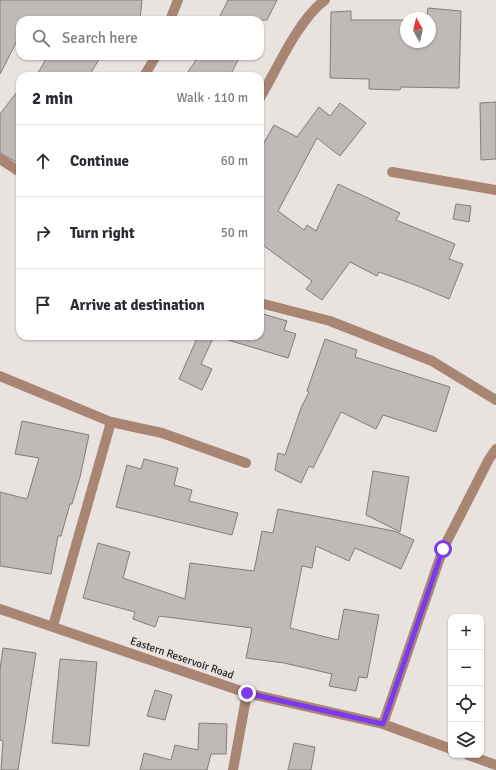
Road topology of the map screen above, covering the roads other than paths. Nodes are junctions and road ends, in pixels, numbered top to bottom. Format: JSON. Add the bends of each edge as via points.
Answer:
{"nodes":[{"id":1,"x":178,"y":0,"type":"edge"},
{"id":2,"x":325,"y":0,"type":"edge"},
{"id":3,"x":172,"y":16,"type":"edge"},
{"id":4,"x":154,"y":60,"type":"edge"},
{"id":5,"x":146,"y":72,"type":"edge"},
{"id":6,"x":264,"y":91,"type":"edge"},
{"id":7,"x":0,"y":159,"type":"edge"},
{"id":8,"x":16,"y":169,"type":"edge"},
{"id":9,"x":392,"y":172,"type":"dead end"},
{"id":10,"x":496,"y":190,"type":"edge"},
{"id":11,"x":264,"y":304,"type":"edge"},
{"id":12,"x":0,"y":376,"type":"edge"},
{"id":13,"x":496,"y":400,"type":"edge"},
{"id":14,"x":111,"y":422,"type":"junction"},
{"id":15,"x":496,"y":449,"type":"edge"},
{"id":16,"x":246,"y":463,"type":"dead end"},
{"id":17,"x":0,"y":609,"type":"edge"},
{"id":18,"x":53,"y":626,"type":"junction"},
{"id":19,"x":247,"y":693,"type":"junction"},
{"id":20,"x":383,"y":724,"type":"junction"},
{"id":21,"x":448,"y":748,"type":"edge"},
{"id":22,"x":476,"y":758,"type":"edge"},
{"id":23,"x":496,"y":765,"type":"edge"},
{"id":24,"x":233,"y":770,"type":"edge"}],
"edges":[{"from":1,"to":3,"type":"street"},
{"from":2,"to":6,"type":"street","via":[[318,5],[296,34]]},
{"from":4,"to":5,"type":"street"},
{"from":7,"to":8,"type":"street"},
{"from":9,"to":10,"type":"street"},
{"from":11,"to":13,"type":"street","via":[[330,321],[432,361]]},
{"from":12,"to":14,"type":"street"},
{"from":14,"to":16,"type":"street","via":[[162,433]]},
{"from":14,"to":18,"type":"street"},
{"from":15,"to":20,"type":"street","via":[[443,549]]},
{"from":17,"to":18,"type":"street","name":"Eastern Reservoir Road"},
{"from":18,"to":19,"type":"street","name":"Eastern Reservoir Road"},
{"from":19,"to":20,"type":"street","name":"Eastern Reservoir Road"},
{"from":19,"to":24,"type":"street"},
{"from":20,"to":21,"type":"street","name":"Eastern Reservoir Road"},
{"from":22,"to":23,"type":"street"}]}
